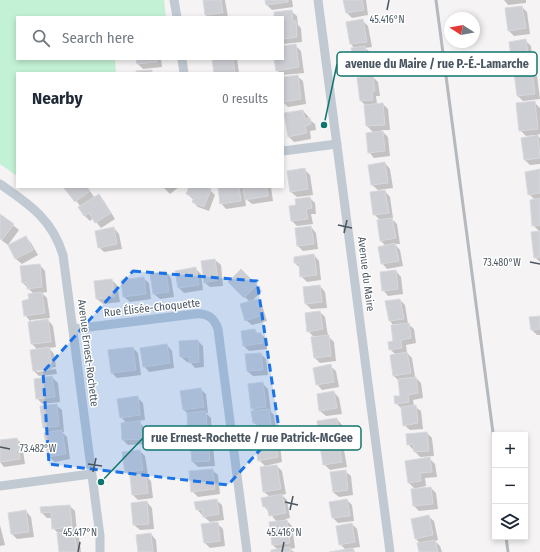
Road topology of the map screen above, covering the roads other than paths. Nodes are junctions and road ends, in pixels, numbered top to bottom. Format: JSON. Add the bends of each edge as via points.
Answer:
{"nodes":[{"id":1,"x":174,"y":0,"type":"edge"},
{"id":2,"x":318,"y":0,"type":"edge"},
{"id":3,"x":177,"y":16,"type":"edge"},
{"id":4,"x":182,"y":60,"type":"edge"},
{"id":5,"x":184,"y":72,"type":"edge"},
{"id":6,"x":337,"y":144,"type":"junction"},
{"id":7,"x":284,"y":151,"type":"edge"},
{"id":8,"x":0,"y":184,"type":"edge"},
{"id":9,"x":73,"y":329,"type":"junction"},
{"id":10,"x":91,"y":474,"type":"junction"},
{"id":11,"x":0,"y":486,"type":"edge"},
{"id":12,"x":100,"y":552,"type":"edge"},
{"id":13,"x":247,"y":552,"type":"edge"},
{"id":14,"x":390,"y":552,"type":"edge"}],
"edges":[{"from":1,"to":3,"type":"street"},
{"from":2,"to":6,"type":"street","name":"Avenue du Maire"},
{"from":4,"to":5,"type":"street"},
{"from":6,"to":7,"type":"street"},
{"from":6,"to":14,"type":"street","name":"Avenue du Maire"},
{"from":8,"to":9,"type":"street","name":"Avenue Ernest-Rochette","via":[[35,210],[55,234],[64,261]]},
{"from":9,"to":10,"type":"street","name":"Avenue Ernest-Rochette"},
{"from":9,"to":13,"type":"street","name":"Rue Élisée-Choquette","via":[[195,314],[206,314],[214,320],[218,329]]},
{"from":10,"to":11,"type":"street"},
{"from":10,"to":12,"type":"street","name":"Avenue Ernest-Rochette"}]}
